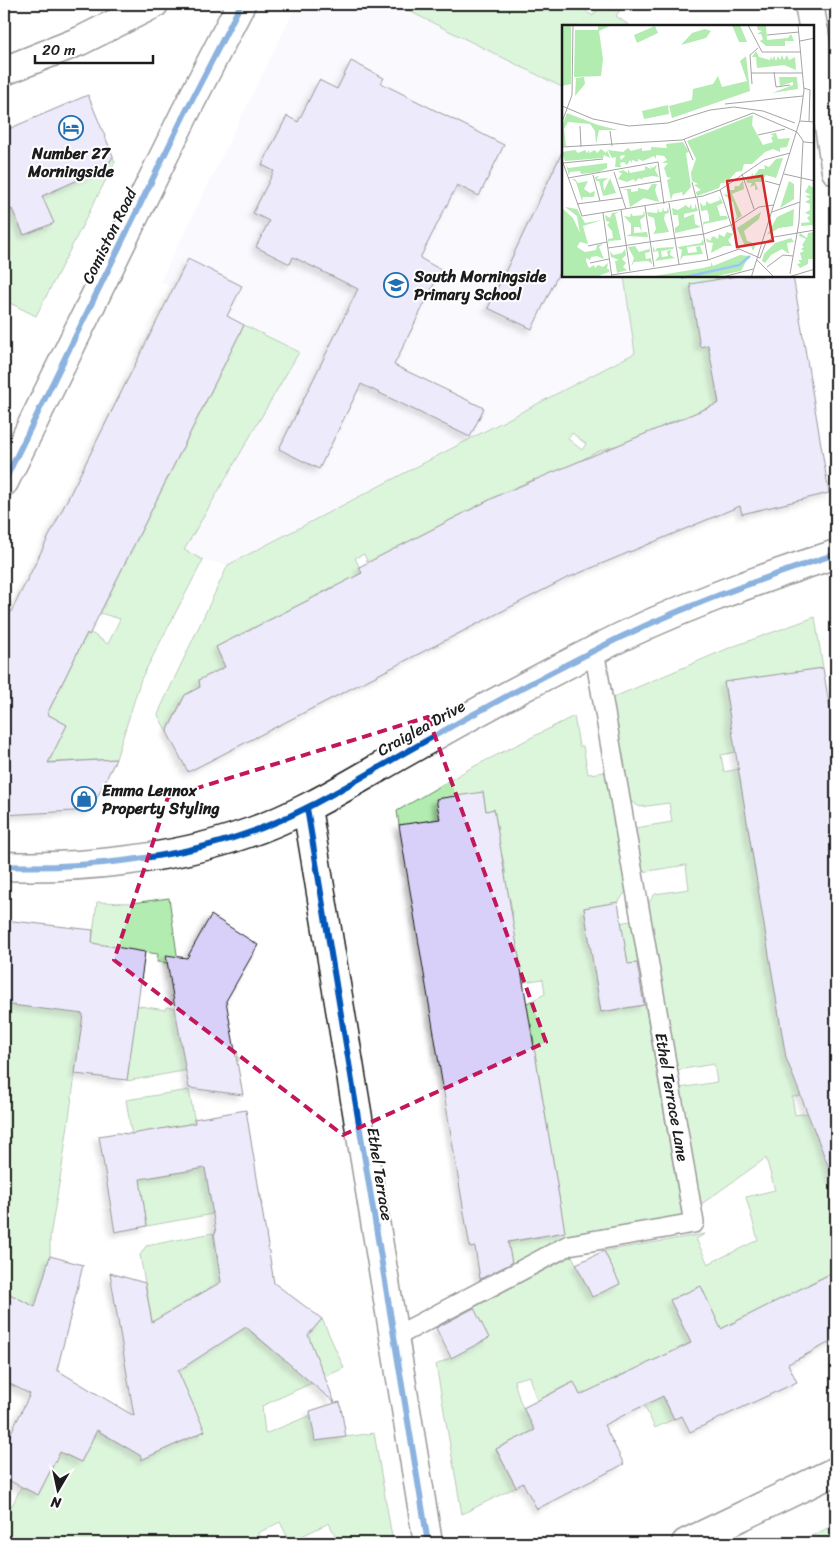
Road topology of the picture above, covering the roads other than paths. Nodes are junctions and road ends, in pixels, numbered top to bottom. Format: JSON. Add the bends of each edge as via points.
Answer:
{"nodes":[{"id":1,"x":154,"y":4,"type":"edge"},
{"id":2,"x":241,"y":4,"type":"edge"},
{"id":3,"x":809,"y":4,"type":"edge"},
{"id":4,"x":813,"y":25,"type":"edge"},
{"id":5,"x":815,"y":37,"type":"edge"},
{"id":6,"x":4,"y":71,"type":"edge"},
{"id":7,"x":836,"y":171,"type":"edge"},
{"id":8,"x":4,"y":482,"type":"edge"},
{"id":9,"x":836,"y":554,"type":"edge"},
{"id":10,"x":594,"y":650,"type":"junction"},
{"id":11,"x":307,"y":808,"type":"junction"},
{"id":12,"x":4,"y":866,"type":"edge"},
{"id":13,"x":393,"y":1338,"type":"junction"},
{"id":14,"x":836,"y":1471,"type":"edge"},
{"id":15,"x":428,"y":1543,"type":"edge"},
{"id":16,"x":686,"y":1543,"type":"edge"}],
"edges":[{"from":1,"to":6,"type":"street","via":[[89,37]]},
{"from":2,"to":8,"type":"street","name":"Comiston Road"},
{"from":3,"to":4,"type":"street"},
{"from":5,"to":7,"type":"street"},
{"from":9,"to":10,"type":"street","name":"Craiglea Drive","via":[[713,598]]},
{"from":10,"to":11,"type":"street","name":"Craiglea Drive"},
{"from":10,"to":13,"type":"lane","name":"Ethel Terrace Lane","via":[[694,1223],[569,1245]]},
{"from":11,"to":12,"type":"street","name":"Craiglea Drive","via":[[243,835],[153,855],[98,862]]},
{"from":11,"to":13,"type":"street","name":"Ethel Terrace"},
{"from":13,"to":15,"type":"street","name":"Ethel Terrace"},
{"from":14,"to":16,"type":"street"}]}
